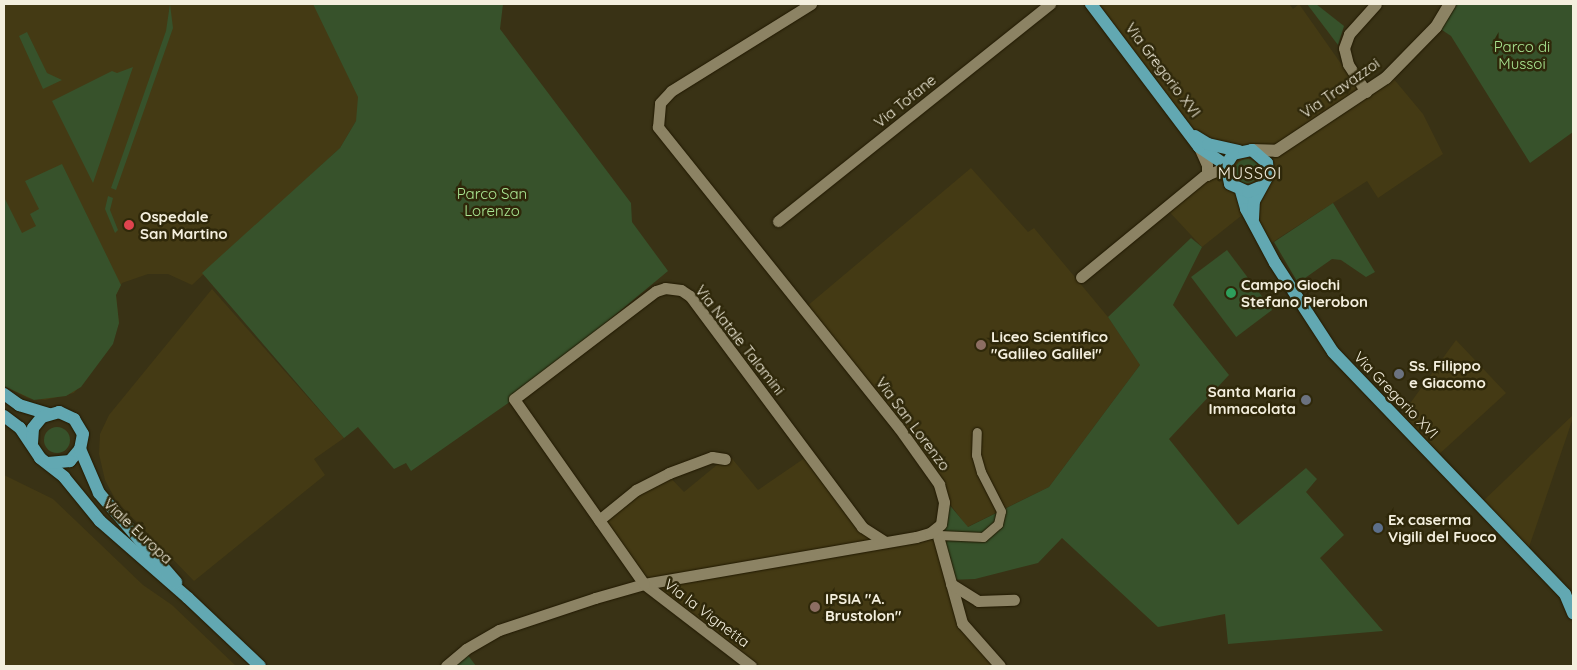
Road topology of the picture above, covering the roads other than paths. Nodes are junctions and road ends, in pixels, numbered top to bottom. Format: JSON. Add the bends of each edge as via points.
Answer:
{"nodes":[{"id":1,"x":811,"y":4,"type":"edge"},
{"id":2,"x":1050,"y":4,"type":"edge"},
{"id":3,"x":1091,"y":4,"type":"edge"},
{"id":4,"x":1376,"y":4,"type":"edge"},
{"id":5,"x":1450,"y":4,"type":"edge"},
{"id":6,"x":1366,"y":92,"type":"junction"},
{"id":7,"x":1191,"y":133,"type":"junction"},
{"id":8,"x":1199,"y":147,"type":"junction"},
{"id":9,"x":1245,"y":150,"type":"junction"},
{"id":10,"x":1276,"y":151,"type":"junction"},
{"id":11,"x":1226,"y":170,"type":"junction"},
{"id":12,"x":1268,"y":170,"type":"junction"},
{"id":13,"x":1207,"y":175,"type":"junction"},
{"id":14,"x":1260,"y":188,"type":"junction"},
{"id":15,"x":1241,"y":191,"type":"junction"},
{"id":16,"x":778,"y":222,"type":"dead end"},
{"id":17,"x":1254,"y":224,"type":"junction"},
{"id":18,"x":1081,"y":277,"type":"dead end"},
{"id":19,"x":4,"y":394,"type":"edge"},
{"id":20,"x":514,"y":399,"type":"joint"},
{"id":21,"x":49,"y":414,"type":"junction"},
{"id":22,"x":4,"y":416,"type":"edge"},
{"id":23,"x":977,"y":432,"type":"dead end"},
{"id":24,"x":32,"y":443,"type":"junction"},
{"id":25,"x":80,"y":449,"type":"junction"},
{"id":26,"x":725,"y":459,"type":"dead end"},
{"id":27,"x":48,"y":463,"type":"junction"},
{"id":28,"x":599,"y":520,"type":"junction"},
{"id":29,"x":938,"y":532,"type":"junction"},
{"id":30,"x":885,"y":542,"type":"junction"},
{"id":31,"x":644,"y":584,"type":"junction"},
{"id":32,"x":952,"y":584,"type":"junction"},
{"id":33,"x":1569,"y":592,"type":"edge"},
{"id":34,"x":188,"y":598,"type":"junction"},
{"id":35,"x":1014,"y":600,"type":"dead end"},
{"id":36,"x":1573,"y":613,"type":"edge"},
{"id":37,"x":260,"y":666,"type":"edge"},
{"id":38,"x":446,"y":666,"type":"edge"},
{"id":39,"x":751,"y":666,"type":"edge"},
{"id":40,"x":1000,"y":666,"type":"edge"}],
"edges":[{"from":1,"to":29,"type":"street","name":"Via San Lorenzo","via":[[671,91],[660,103],[658,126],[899,428],[939,484],[944,510]]},
{"from":2,"to":16,"type":"street","name":"Via Tofane"},
{"from":3,"to":7,"type":"main road","name":"Via Gregorio XVI"},
{"from":4,"to":6,"type":"street","via":[[1349,34],[1344,48],[1348,64]]},
{"from":5,"to":6,"type":"street","name":"Via Travazzoi","via":[[1430,34],[1386,78]]},
{"from":6,"to":10,"type":"street","name":"Via Travazzoi"},
{"from":7,"to":8,"type":"main road","name":"Via Gregorio XVI"},
{"from":7,"to":9,"type":"main road","name":"Via Gregorio XVI","via":[[1208,144]]},
{"from":8,"to":11,"type":"main road","name":"Via Gregorio XVI"},
{"from":8,"to":13,"type":"street","name":"Via Gregorio XVI","via":[[1207,165]]},
{"from":9,"to":10,"type":"street"},
{"from":9,"to":11,"type":"main road"},
{"from":9,"to":12,"type":"main road","via":[[1263,157]]},
{"from":10,"to":12,"type":"street"},
{"from":11,"to":13,"type":"street"},
{"from":11,"to":15,"type":"main road"},
{"from":12,"to":14,"type":"main road"},
{"from":13,"to":18,"type":"street"},
{"from":14,"to":15,"type":"main road"},
{"from":14,"to":17,"type":"main road","via":[[1254,201]]},
{"from":15,"to":17,"type":"main road","name":"Via Gregorio XVI"},
{"from":17,"to":33,"type":"main road","name":"Via Gregorio XVI","via":[[1300,304],[1333,352]]},
{"from":19,"to":21,"type":"main road","name":"Viale Europa","via":[[19,405]]},
{"from":20,"to":28,"type":"street","name":"Via la Vignetta"},
{"from":20,"to":30,"type":"street","name":"Via Natale Talamini","via":[[656,291],[666,288],[681,290],[690,296],[862,527]]},
{"from":21,"to":24,"type":"main road","via":[[37,422]]},
{"from":21,"to":25,"type":"main road","name":"Viale Europa","via":[[59,412],[74,419],[82,434]]},
{"from":22,"to":24,"type":"main road","name":"Viale Europa"},
{"from":23,"to":29,"type":"street","via":[[976,454],[981,472],[1001,511],[998,524],[983,536]]},
{"from":24,"to":27,"type":"main road","name":"Viale Europa","via":[[35,452]]},
{"from":25,"to":27,"type":"main road","via":[[70,460]]},
{"from":25,"to":34,"type":"main road","name":"Viale Europa","via":[[99,494],[162,561]]},
{"from":26,"to":28,"type":"street","via":[[712,456],[669,474],[636,490]]},
{"from":27,"to":34,"type":"main road","name":"Viale Europa","via":[[100,521]]},
{"from":28,"to":31,"type":"street","name":"Via la Vignetta"},
{"from":29,"to":30,"type":"street"},
{"from":29,"to":32,"type":"street"},
{"from":30,"to":31,"type":"street"},
{"from":31,"to":38,"type":"street","via":[[512,624],[474,644]]},
{"from":31,"to":39,"type":"street","name":"Via la Vignetta"},
{"from":32,"to":35,"type":"street","via":[[978,601]]},
{"from":32,"to":40,"type":"street","via":[[962,623]]},
{"from":33,"to":36,"type":"main road"},
{"from":34,"to":37,"type":"main road","name":"Viale Europa"}]}
